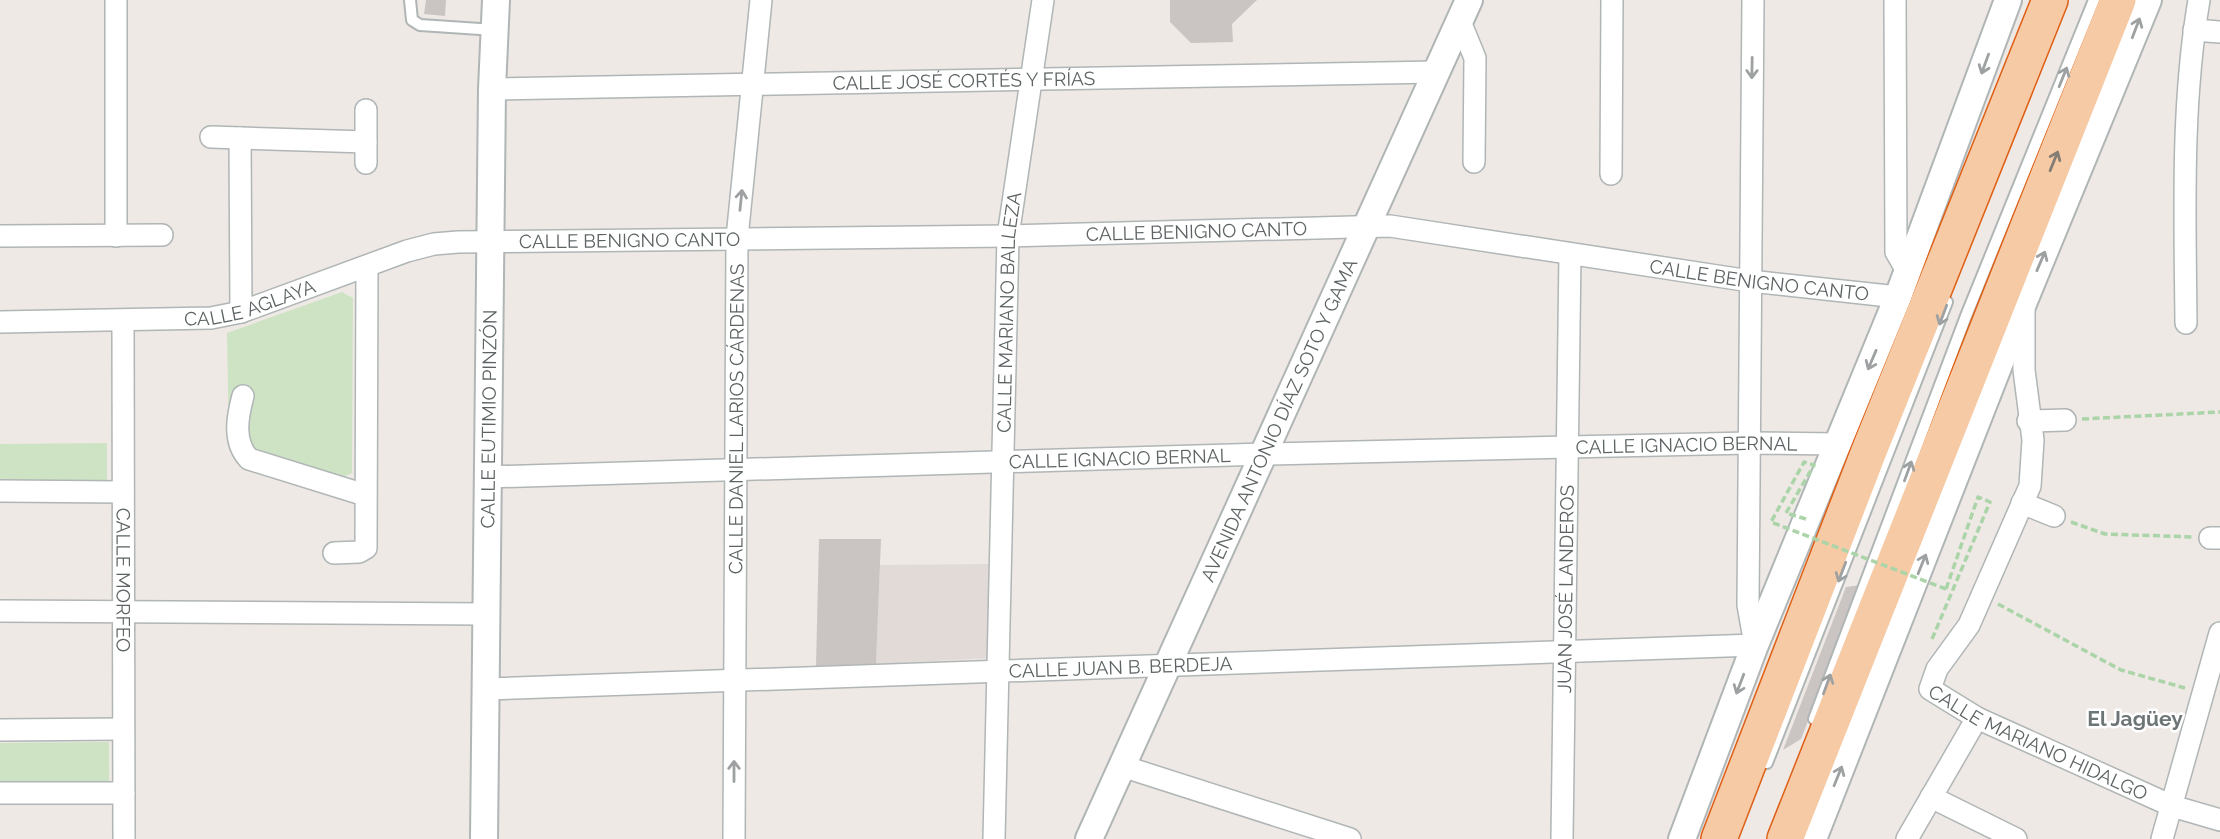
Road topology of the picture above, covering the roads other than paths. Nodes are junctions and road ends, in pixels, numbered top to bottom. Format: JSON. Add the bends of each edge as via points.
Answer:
{"nodes":[{"id":1,"x":117,"y":0,"type":"edge"},
{"id":2,"x":410,"y":0,"type":"edge"},
{"id":3,"x":496,"y":0,"type":"edge"},
{"id":4,"x":761,"y":0,"type":"edge"},
{"id":5,"x":1043,"y":0,"type":"edge"},
{"id":6,"x":1612,"y":0,"type":"edge"},
{"id":7,"x":1753,"y":0,"type":"edge"},
{"id":8,"x":1895,"y":0,"type":"edge"},
{"id":9,"x":2008,"y":0,"type":"edge"},
{"id":10,"x":2050,"y":0,"type":"edge"},
{"id":11,"x":2094,"y":0,"type":"edge"},
{"id":12,"x":2118,"y":0,"type":"edge"},
{"id":13,"x":2148,"y":0,"type":"edge"},
{"id":14,"x":2199,"y":0,"type":"edge"},
{"id":15,"x":1464,"y":9,"type":"edge"},
{"id":16,"x":495,"y":30,"type":"junction"},
{"id":17,"x":2194,"y":30,"type":"junction"},
{"id":18,"x":2220,"y":32,"type":"edge"},
{"id":19,"x":2121,"y":68,"type":"junction"},
{"id":20,"x":1436,"y":72,"type":"junction"},
{"id":21,"x":1030,"y":77,"type":"junction"},
{"id":22,"x":753,"y":82,"type":"junction"},
{"id":23,"x":492,"y":89,"type":"junction"},
{"id":24,"x":366,"y":110,"type":"dead end"},
{"id":25,"x":2067,"y":128,"type":"junction"},
{"id":26,"x":211,"y":137,"type":"dead end"},
{"id":27,"x":240,"y":138,"type":"junction"},
{"id":28,"x":1474,"y":162,"type":"dead end"},
{"id":29,"x":1611,"y":174,"type":"dead end"},
{"id":30,"x":1367,"y":227,"type":"junction"},
{"id":31,"x":162,"y":235,"type":"dead end"},
{"id":32,"x":0,"y":236,"type":"edge"},
{"id":33,"x":117,"y":236,"type":"junction"},
{"id":34,"x":1008,"y":236,"type":"junction"},
{"id":35,"x":737,"y":238,"type":"junction"},
{"id":36,"x":491,"y":242,"type":"junction"},
{"id":37,"x":1570,"y":254,"type":"junction"},
{"id":38,"x":367,"y":267,"type":"junction"},
{"id":39,"x":1907,"y":271,"type":"junction"},
{"id":40,"x":1750,"y":281,"type":"junction"},
{"id":41,"x":1898,"y":297,"type":"junction"},
{"id":42,"x":1950,"y":297,"type":"dead end"},
{"id":43,"x":2024,"y":301,"type":"junction"},
{"id":44,"x":241,"y":312,"type":"junction"},
{"id":45,"x":123,"y":321,"type":"junction"},
{"id":46,"x":0,"y":322,"type":"edge"},
{"id":47,"x":2186,"y":323,"type":"dead end"},
{"id":48,"x":243,"y":396,"type":"dead end"},
{"id":49,"x":2065,"y":420,"type":"road end"},
{"id":50,"x":2028,"y":421,"type":"junction"},
{"id":51,"x":1749,"y":443,"type":"junction"},
{"id":52,"x":1837,"y":444,"type":"junction"},
{"id":53,"x":1567,"y":447,"type":"junction"},
{"id":54,"x":1265,"y":454,"type":"junction"},
{"id":55,"x":1003,"y":463,"type":"junction"},
{"id":56,"x":735,"y":471,"type":"junction"},
{"id":57,"x":488,"y":477,"type":"junction"},
{"id":58,"x":0,"y":491,"type":"edge"},
{"id":59,"x":123,"y":492,"type":"junction"},
{"id":60,"x":365,"y":495,"type":"junction"},
{"id":61,"x":2022,"y":503,"type":"junction"},
{"id":62,"x":2054,"y":516,"type":"road end"},
{"id":63,"x":334,"y":553,"type":"dead end"},
{"id":64,"x":123,"y":609,"type":"junction"},
{"id":65,"x":0,"y":611,"type":"edge"},
{"id":66,"x":486,"y":614,"type":"junction"},
{"id":67,"x":2220,"y":633,"type":"edge"},
{"id":68,"x":1755,"y":645,"type":"junction"},
{"id":69,"x":1564,"y":651,"type":"junction"},
{"id":70,"x":1167,"y":665,"type":"junction"},
{"id":71,"x":998,"y":671,"type":"junction"},
{"id":72,"x":735,"y":680,"type":"junction"},
{"id":73,"x":486,"y":689,"type":"junction"},
{"id":74,"x":1977,"y":718,"type":"junction"},
{"id":75,"x":123,"y":729,"type":"junction"},
{"id":76,"x":0,"y":730,"type":"edge"},
{"id":77,"x":1809,"y":733,"type":"dead end"},
{"id":78,"x":1122,"y":766,"type":"junction"},
{"id":79,"x":1763,"y":774,"type":"dead end"},
{"id":80,"x":0,"y":793,"type":"edge"},
{"id":81,"x":124,"y":793,"type":"junction"},
{"id":82,"x":1931,"y":797,"type":"junction"},
{"id":83,"x":2172,"y":806,"type":"junction"},
{"id":84,"x":2220,"y":820,"type":"edge"},
{"id":85,"x":124,"y":839,"type":"edge"},
{"id":86,"x":484,"y":839,"type":"edge"},
{"id":87,"x":734,"y":839,"type":"edge"},
{"id":88,"x":994,"y":839,"type":"edge"},
{"id":89,"x":1089,"y":839,"type":"edge"},
{"id":90,"x":1350,"y":839,"type":"edge"},
{"id":91,"x":1562,"y":839,"type":"edge"},
{"id":92,"x":1682,"y":839,"type":"edge"},
{"id":93,"x":1719,"y":839,"type":"edge"},
{"id":94,"x":1785,"y":839,"type":"edge"},
{"id":95,"x":1813,"y":839,"type":"edge"},
{"id":96,"x":1907,"y":839,"type":"edge"},
{"id":97,"x":2017,"y":839,"type":"edge"},
{"id":98,"x":2162,"y":839,"type":"edge"}],
"edges":[{"from":1,"to":33,"type":"street"},
{"from":2,"to":16,"type":"lane","via":[[412,20],[421,25]]},
{"from":3,"to":16,"type":"street","name":"CALLE EUTIMIO PINZÓN"},
{"from":4,"to":22,"type":"street","name":"CALLE DANIEL LARIOS CÁRDENAS"},
{"from":5,"to":21,"type":"street","name":"CALLE MARIANO BALLEZA"},
{"from":6,"to":29,"type":"street"},
{"from":7,"to":40,"type":"street","one_way":true},
{"from":8,"to":39,"type":"street","via":[[1896,252]]},
{"from":9,"to":39,"type":"street","one_way":true},
{"from":10,"to":93,"type":"highway"},
{"from":77,"to":11,"type":"lane","one_way":true,"via":[[1966,316]]},
{"from":12,"to":25,"type":"highway"},
{"from":19,"to":13,"type":"street","one_way":true},
{"from":14,"to":17,"type":"street"},
{"from":15,"to":20,"type":"street","name":"AVENIDA ANTONIO DÍAZ SOTO Y GAMA"},
{"from":15,"to":28,"type":"street","via":[[1475,58]]},
{"from":16,"to":23,"type":"street","name":"CALLE EUTIMIO PINZÓN"},
{"from":17,"to":18,"type":"street"},
{"from":17,"to":47,"type":"street","via":[[2184,200]]},
{"from":19,"to":25,"type":"street"},
{"from":43,"to":19,"type":"street","one_way":true},
{"from":20,"to":21,"type":"street","name":"CALLE JOSÉ CORTÉS Y FRÍAS"},
{"from":20,"to":30,"type":"street","name":"AVENIDA ANTONIO DÍAZ SOTO Y GAMA"},
{"from":21,"to":22,"type":"street","name":"CALLE JOSÉ CORTÉS Y FRÍAS"},
{"from":21,"to":34,"type":"street","name":"CALLE MARIANO BALLEZA"},
{"from":22,"to":23,"type":"street","name":"CALLE JOSÉ CORTÉS Y FRÍAS"},
{"from":35,"to":22,"type":"street","name":"CALLE DANIEL LARIOS CÁRDENAS","one_way":true},
{"from":23,"to":36,"type":"street","name":"CALLE EUTIMIO PINZÓN"},
{"from":24,"to":27,"type":"street","via":[[366,153]]},
{"from":94,"to":25,"type":"highway","one_way":true},
{"from":26,"to":27,"type":"street"},
{"from":27,"to":44,"type":"street"},
{"from":30,"to":34,"type":"street","name":"CALLE BENIGNO CANTO"},
{"from":30,"to":37,"type":"street","name":"CALLE BENIGNO CANTO","via":[[1390,226]]},
{"from":30,"to":54,"type":"street","name":"AVENIDA ANTONIO DÍAZ SOTO Y GAMA"},
{"from":31,"to":33,"type":"street"},
{"from":32,"to":33,"type":"street"},
{"from":34,"to":35,"type":"street","name":"CALLE BENIGNO CANTO"},
{"from":34,"to":55,"type":"street","name":"CALLE MARIANO BALLEZA"},
{"from":35,"to":36,"type":"street","name":"CALLE BENIGNO CANTO"},
{"from":35,"to":56,"type":"street","name":"CALLE DANIEL LARIOS CÁRDENAS"},
{"from":36,"to":38,"type":"street","name":"CALLE AGLAYA","via":[[434,244]]},
{"from":36,"to":57,"type":"street","name":"CALLE EUTIMIO PINZÓN"},
{"from":37,"to":40,"type":"street","name":"CALLE BENIGNO CANTO"},
{"from":37,"to":53,"type":"street","name":"JUAN JOSÉ LANDEROS"},
{"from":38,"to":44,"type":"street","name":"CALLE AGLAYA"},
{"from":38,"to":60,"type":"street"},
{"from":39,"to":41,"type":"street"},
{"from":40,"to":41,"type":"street","name":"CALLE BENIGNO CANTO"},
{"from":40,"to":51,"type":"street"},
{"from":41,"to":52,"type":"street","one_way":true},
{"from":42,"to":79,"type":"lane","one_way":true},
{"from":43,"to":50,"type":"street","name":"CALLE MARIANO HIDALGO"},
{"from":95,"to":43,"type":"street","one_way":true},
{"from":44,"to":45,"type":"street","name":"CALLE AGLAYA","via":[[211,318]]},
{"from":45,"to":46,"type":"street","name":"CALLE AGLAYA"},
{"from":45,"to":59,"type":"street","name":"CALLE MORFEO"},
{"from":48,"to":60,"type":"street","via":[[238,443],[249,459]]},
{"from":49,"to":50,"type":"street"},
{"from":50,"to":61,"type":"street","name":"CALLE MARIANO HIDALGO","via":[[2033,440]]},
{"from":51,"to":52,"type":"street","name":"CALLE IGNACIO BERNAL"},
{"from":51,"to":53,"type":"street","name":"CALLE IGNACIO BERNAL"},
{"from":51,"to":68,"type":"street","via":[[1748,605]]},
{"from":52,"to":68,"type":"street"},
{"from":53,"to":54,"type":"street","name":"CALLE IGNACIO BERNAL"},
{"from":53,"to":69,"type":"street","name":"JUAN JOSÉ LANDEROS"},
{"from":54,"to":55,"type":"street","name":"CALLE IGNACIO BERNAL"},
{"from":54,"to":70,"type":"street","name":"AVENIDA ANTONIO DÍAZ SOTO Y GAMA"},
{"from":55,"to":56,"type":"street","name":"CALLE IGNACIO BERNAL"},
{"from":55,"to":71,"type":"street","name":"CALLE MARIANO BALLEZA"},
{"from":56,"to":57,"type":"street","name":"CALLE IGNACIO BERNAL"},
{"from":56,"to":72,"type":"street","name":"CALLE DANIEL LARIOS CÁRDENAS"},
{"from":57,"to":66,"type":"street","name":"CALLE EUTIMIO PINZÓN"},
{"from":58,"to":59,"type":"street"},
{"from":59,"to":64,"type":"street","name":"CALLE MORFEO"},
{"from":60,"to":63,"type":"street","via":[[366,548]]},
{"from":61,"to":62,"type":"street"},
{"from":61,"to":74,"type":"street","name":"CALLE MARIANO HIDALGO","via":[[1969,625],[1937,669],[1930,689]]},
{"from":64,"to":65,"type":"street"},
{"from":64,"to":66,"type":"street"},
{"from":64,"to":75,"type":"street","name":"CALLE MORFEO"},
{"from":66,"to":73,"type":"street","name":"CALLE EUTIMIO PINZÓN"},
{"from":67,"to":83,"type":"street"},
{"from":68,"to":69,"type":"street","name":"CALLE JUAN B. BERDEJA"},
{"from":68,"to":92,"type":"street","one_way":true},
{"from":69,"to":70,"type":"street","name":"CALLE JUAN B. BERDEJA"},
{"from":69,"to":91,"type":"street","name":"JUAN JOSÉ LANDEROS"},
{"from":70,"to":71,"type":"street","name":"CALLE JUAN B. BERDEJA"},
{"from":70,"to":78,"type":"street","name":"AVENIDA ANTONIO DÍAZ SOTO Y GAMA"},
{"from":71,"to":72,"type":"street","name":"CALLE JUAN B. BERDEJA"},
{"from":71,"to":88,"type":"street","name":"CALLE MARIANO BALLEZA"},
{"from":72,"to":73,"type":"street","name":"CALLE JUAN B. BERDEJA"},
{"from":87,"to":72,"type":"street","name":"CALLE DANIEL LARIOS CÁRDENAS","one_way":true},
{"from":73,"to":86,"type":"street","name":"CALLE EUTIMIO PINZÓN"},
{"from":74,"to":82,"type":"street"},
{"from":74,"to":83,"type":"street","name":"CALLE MARIANO HIDALGO"},
{"from":75,"to":76,"type":"street"},
{"from":75,"to":81,"type":"street","name":"CALLE MORFEO"},
{"from":78,"to":89,"type":"street","name":"AVENIDA ANTONIO DÍAZ SOTO Y GAMA"},
{"from":78,"to":90,"type":"street"},
{"from":80,"to":81,"type":"street"},
{"from":81,"to":85,"type":"street","name":"CALLE MORFEO"},
{"from":82,"to":96,"type":"street"},
{"from":82,"to":97,"type":"street"},
{"from":83,"to":84,"type":"street","name":"CALLE MARIANO HIDALGO"},
{"from":83,"to":98,"type":"street"}]}
